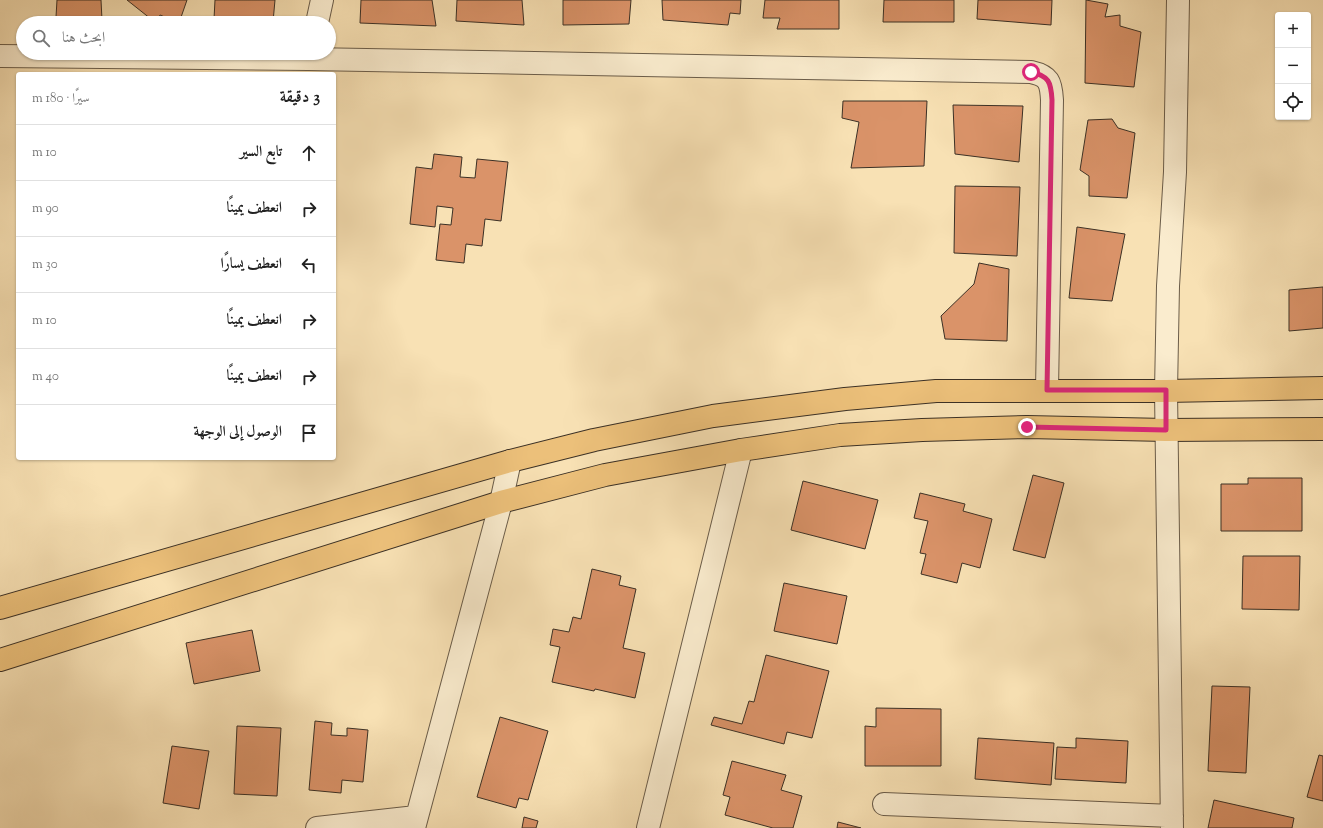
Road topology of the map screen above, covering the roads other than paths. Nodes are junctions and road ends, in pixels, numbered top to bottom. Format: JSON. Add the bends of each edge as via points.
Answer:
{"nodes":[{"id":1,"x":322,"y":0,"type":"edge"},
{"id":2,"x":1178,"y":0,"type":"edge"},
{"id":3,"x":319,"y":16,"type":"edge"},
{"id":4,"x":0,"y":56,"type":"edge"},
{"id":5,"x":16,"y":56,"type":"edge"},
{"id":6,"x":336,"y":57,"type":"edge"},
{"id":7,"x":1323,"y":388,"type":"edge"},
{"id":8,"x":1047,"y":390,"type":"junction"},
{"id":9,"x":1166,"y":390,"type":"junction"},
{"id":10,"x":1323,"y":429,"type":"edge"},
{"id":11,"x":1166,"y":430,"type":"junction"},
{"id":12,"x":741,"y":450,"type":"junction"},
{"id":13,"x":510,"y":461,"type":"junction"},
{"id":14,"x":501,"y":502,"type":"junction"},
{"id":15,"x":0,"y":608,"type":"edge"},
{"id":16,"x":0,"y":660,"type":"edge"},
{"id":17,"x":884,"y":804,"type":"dead end"},
{"id":18,"x":415,"y":822,"type":"edge"},
{"id":19,"x":1172,"y":822,"type":"edge"},
{"id":20,"x":317,"y":828,"type":"edge"},
{"id":21,"x":648,"y":828,"type":"edge"}],
"edges":[{"from":1,"to":3,"type":"street"},
{"from":2,"to":9,"type":"street","via":[[1175,172],[1168,286]]},
{"from":4,"to":5,"type":"street"},
{"from":6,"to":8,"type":"street","via":[[1042,74],[1049,82],[1052,100]]},
{"from":7,"to":9,"type":"main road"},
{"from":8,"to":9,"type":"main road"},
{"from":8,"to":13,"type":"main road","via":[[936,390],[713,416],[594,440]]},
{"from":9,"to":11,"type":"street"},
{"from":10,"to":11,"type":"main road"},
{"from":11,"to":12,"type":"main road","via":[[1027,427],[922,430],[840,435]]},
{"from":11,"to":19,"type":"street"},
{"from":12,"to":14,"type":"main road","via":[[605,475]]},
{"from":12,"to":21,"type":"street"},
{"from":13,"to":14,"type":"street"},
{"from":13,"to":15,"type":"main road"},
{"from":14,"to":16,"type":"main road"},
{"from":14,"to":18,"type":"street"},
{"from":17,"to":19,"type":"street"},
{"from":18,"to":20,"type":"street"}]}
